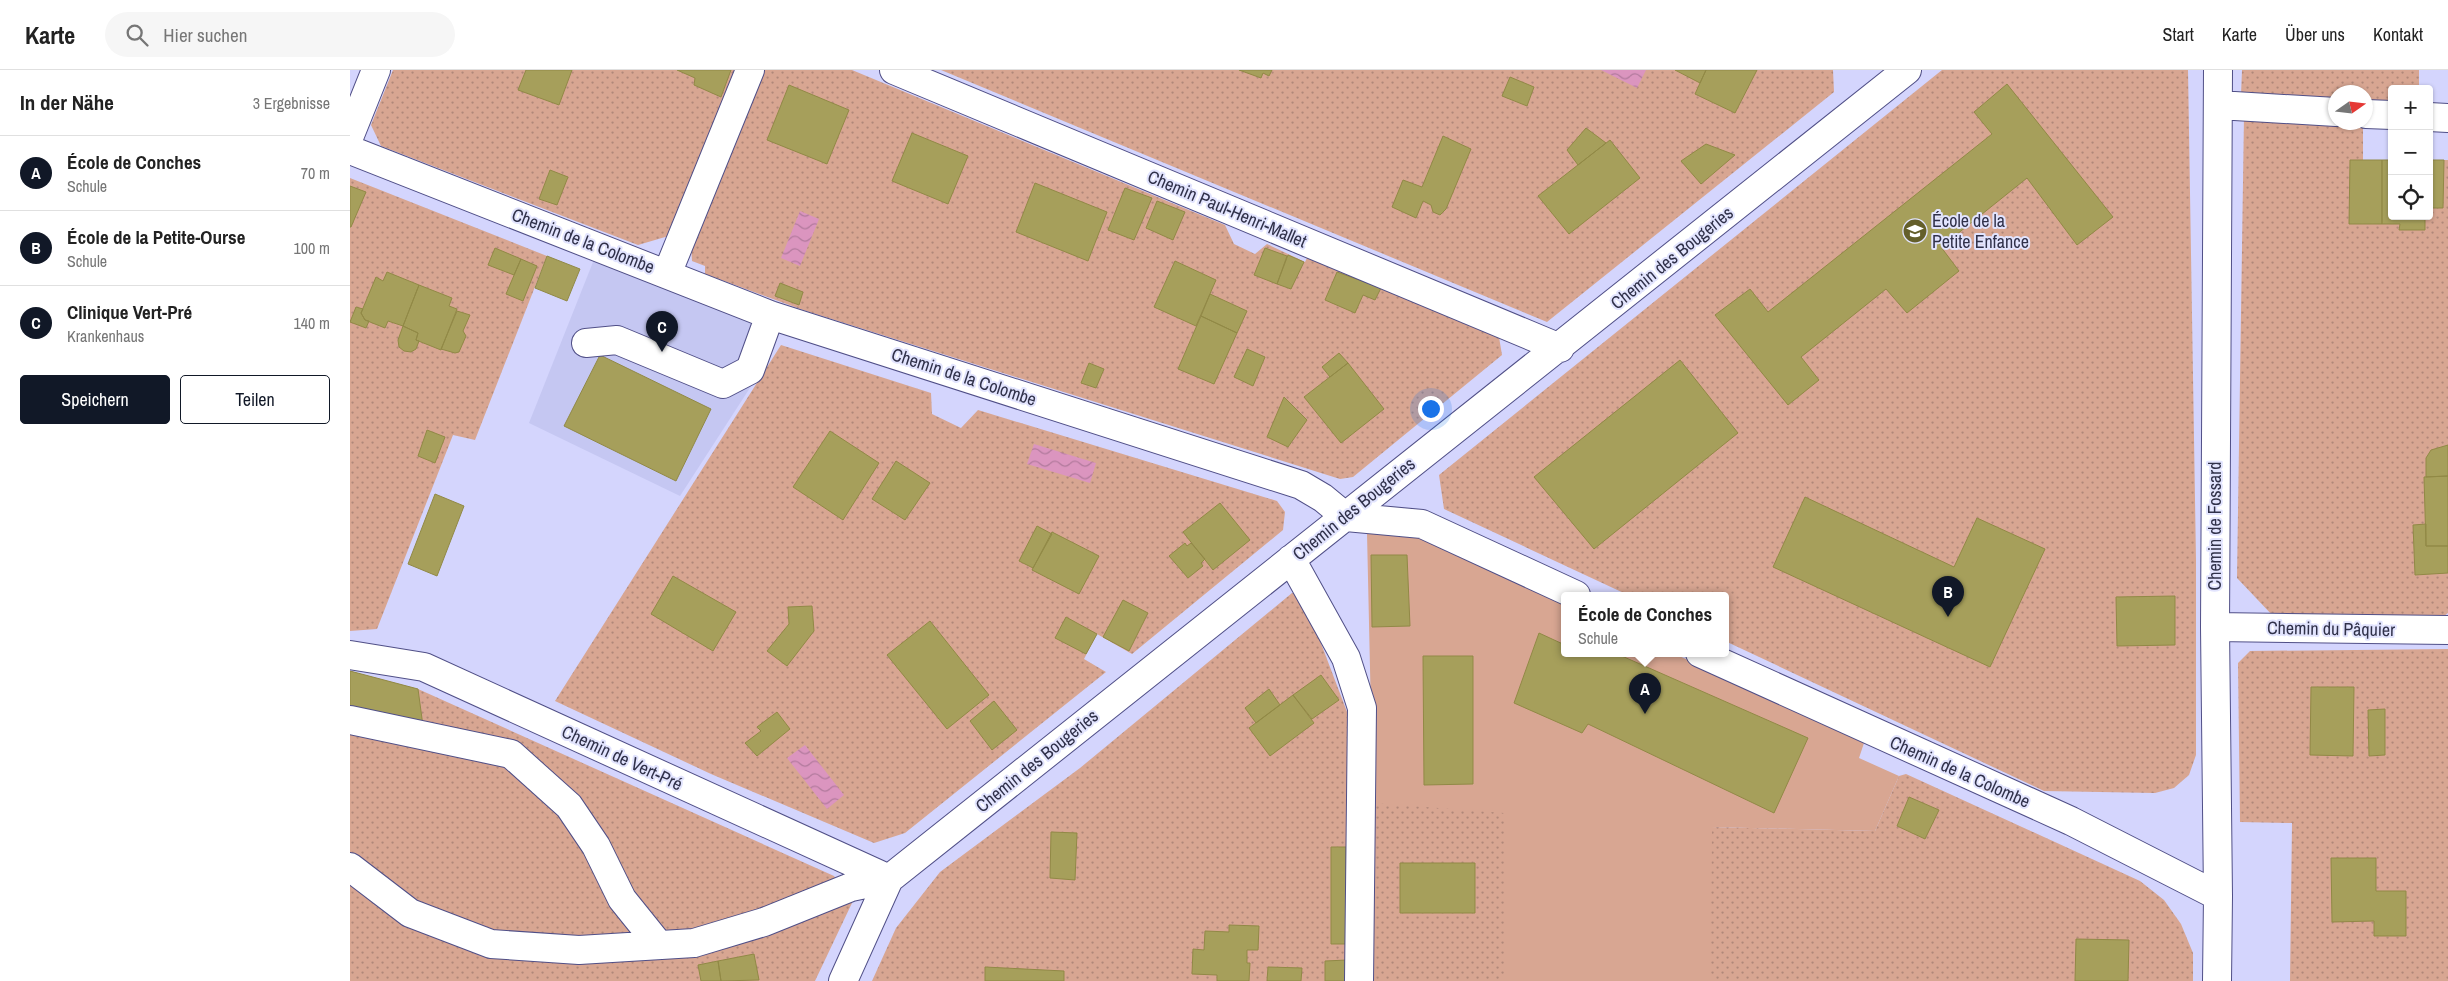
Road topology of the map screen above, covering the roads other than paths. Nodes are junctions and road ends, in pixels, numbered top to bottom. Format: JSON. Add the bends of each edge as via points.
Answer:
{"nodes":[{"id":1,"x":376,"y":70,"type":"edge"},
{"id":2,"x":750,"y":70,"type":"edge"},
{"id":3,"x":894,"y":70,"type":"edge"},
{"id":4,"x":2218,"y":70,"type":"edge"},
{"id":5,"x":1898,"y":72,"type":"edge"},
{"id":6,"x":2218,"y":105,"type":"junction"},
{"id":7,"x":2328,"y":112,"type":"edge"},
{"id":8,"x":2373,"y":114,"type":"edge"},
{"id":9,"x":2388,"y":115,"type":"edge"},
{"id":10,"x":2433,"y":117,"type":"edge"},
{"id":11,"x":2448,"y":118,"type":"edge"},
{"id":12,"x":350,"y":135,"type":"edge"},
{"id":13,"x":350,"y":150,"type":"edge"},
{"id":14,"x":667,"y":274,"type":"junction"},
{"id":15,"x":770,"y":315,"type":"junction"},
{"id":16,"x":586,"y":343,"type":"dead end"},
{"id":17,"x":1560,"y":348,"type":"junction"},
{"id":18,"x":1346,"y":517,"type":"junction"},
{"id":19,"x":1291,"y":559,"type":"junction"},
{"id":20,"x":1569,"y":592,"type":"edge"},
{"id":21,"x":2215,"y":627,"type":"junction"},
{"id":22,"x":2448,"y":630,"type":"edge"},
{"id":23,"x":350,"y":655,"type":"edge"},
{"id":24,"x":1709,"y":657,"type":"edge"},
{"id":25,"x":350,"y":720,"type":"edge"},
{"id":26,"x":350,"y":868,"type":"edge"},
{"id":27,"x":889,"y":880,"type":"junction"},
{"id":28,"x":2218,"y":896,"type":"junction"},
{"id":29,"x":659,"y":945,"type":"junction"},
{"id":30,"x":843,"y":981,"type":"edge"},
{"id":31,"x":1359,"y":981,"type":"edge"},
{"id":32,"x":2217,"y":981,"type":"edge"}],
"edges":[{"from":1,"to":12,"type":"street"},
{"from":2,"to":14,"type":"street"},
{"from":3,"to":17,"type":"street","name":"Chemin Paul-Henri-Mallet"},
{"from":4,"to":6,"type":"street","name":"Chemin de Fossard"},
{"from":5,"to":17,"type":"street","name":"Chemin des Bougeries"},
{"from":6,"to":7,"type":"street"},
{"from":6,"to":21,"type":"street","name":"Chemin de Fossard"},
{"from":8,"to":9,"type":"street"},
{"from":10,"to":11,"type":"street"},
{"from":13,"to":14,"type":"street","name":"Chemin de la Colombe"},
{"from":14,"to":15,"type":"street","name":"Chemin de la Colombe"},
{"from":15,"to":16,"type":"street","via":[[750,370],[723,384],[617,340]]},
{"from":15,"to":18,"type":"street","name":"Chemin de la Colombe","via":[[1301,485]]},
{"from":17,"to":18,"type":"street","name":"Chemin des Bougeries"},
{"from":18,"to":19,"type":"street","name":"Chemin des Bougeries"},
{"from":18,"to":20,"type":"street","via":[[1422,524]]},
{"from":19,"to":27,"type":"street","name":"Chemin des Bougeries"},
{"from":19,"to":31,"type":"street","via":[[1346,658],[1362,708]]},
{"from":21,"to":22,"type":"street","name":"Chemin du Pâquier"},
{"from":21,"to":28,"type":"street","name":"Chemin de Fossard"},
{"from":23,"to":27,"type":"street","name":"Chemin de Vert-Pré","via":[[424,667]]},
{"from":24,"to":28,"type":"street","name":"Chemin de la Colombe","via":[[2071,821]]},
{"from":25,"to":29,"type":"street","via":[[511,754],[569,806],[596,846],[622,899]]},
{"from":26,"to":29,"type":"street","via":[[410,913],[491,944],[579,950]]},
{"from":27,"to":29,"type":"street","via":[[850,887],[756,925],[694,942]]},
{"from":27,"to":30,"type":"street","name":"Chemin des Bougeries"},
{"from":28,"to":32,"type":"street","name":"Chemin de Fossard"}]}
